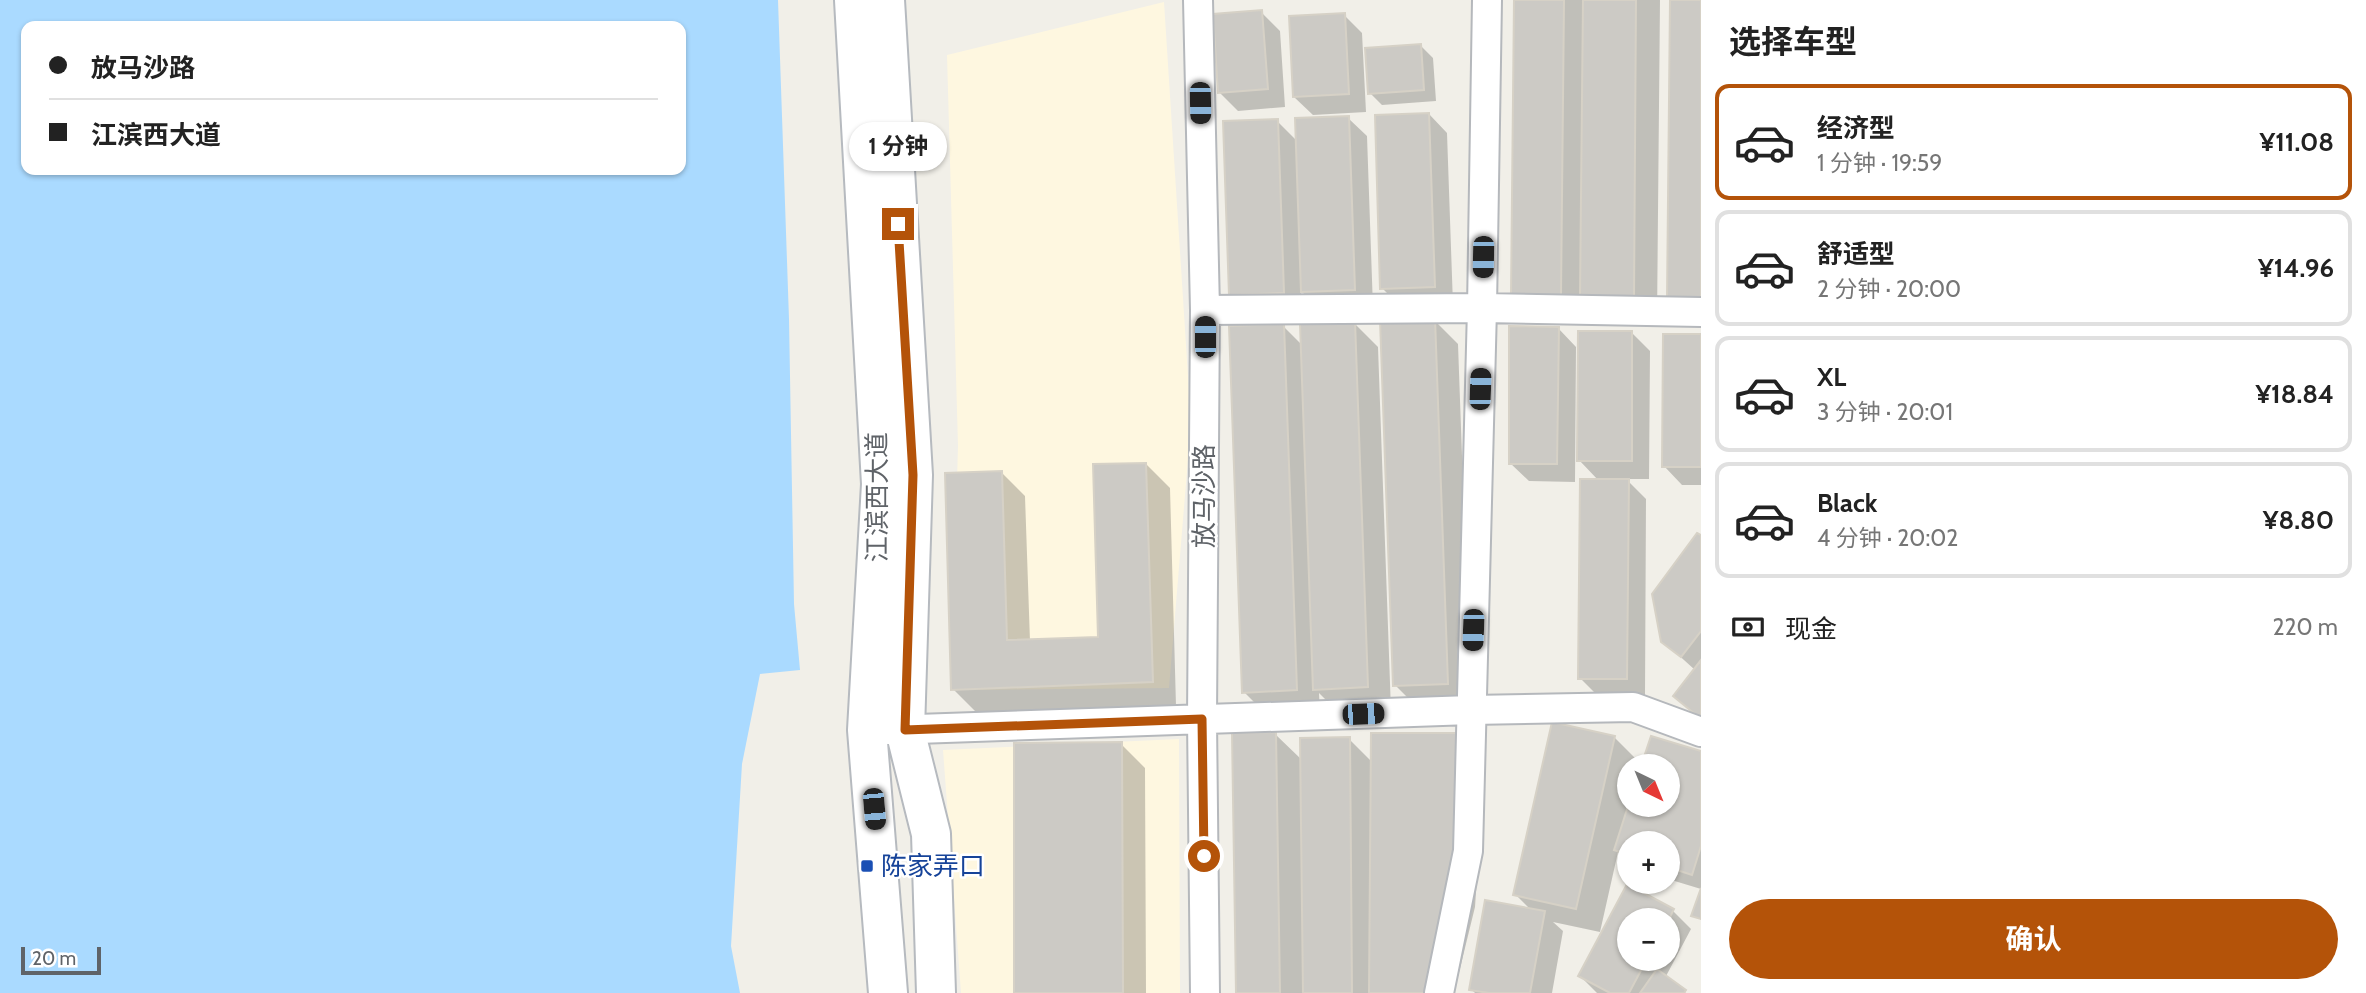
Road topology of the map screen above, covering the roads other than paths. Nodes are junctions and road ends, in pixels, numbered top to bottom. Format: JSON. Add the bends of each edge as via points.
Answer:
{"nodes":[{"id":1,"x":1198,"y":0,"type":"edge"},
{"id":2,"x":1487,"y":0,"type":"edge"},
{"id":3,"x":874,"y":1,"type":"edge"},
{"id":4,"x":1482,"y":309,"type":"junction"},
{"id":5,"x":1205,"y":310,"type":"junction"},
{"id":6,"x":1701,"y":312,"type":"edge"},
{"id":7,"x":1471,"y":710,"type":"junction"},
{"id":8,"x":1202,"y":719,"type":"junction"},
{"id":9,"x":867,"y":730,"type":"junction"},
{"id":10,"x":905,"y":730,"type":"junction"},
{"id":11,"x":1701,"y":732,"type":"edge"},
{"id":12,"x":888,"y":993,"type":"edge"},
{"id":13,"x":936,"y":993,"type":"edge"},
{"id":14,"x":1205,"y":993,"type":"edge"},
{"id":15,"x":1439,"y":993,"type":"edge"}],
"edges":[{"from":1,"to":5,"type":"street","name":"放马沙路"},
{"from":2,"to":4,"type":"street"},
{"from":3,"to":9,"type":"main road","name":"江滨西大道","via":[[881,484]]},
{"from":3,"to":10,"type":"main road","name":"江滨西大道","via":[[913,475]]},
{"from":4,"to":5,"type":"street"},
{"from":4,"to":6,"type":"street"},
{"from":4,"to":7,"type":"street"},
{"from":5,"to":8,"type":"street","name":"放马沙路"},
{"from":7,"to":8,"type":"street"},
{"from":7,"to":11,"type":"street","via":[[1633,708]]},
{"from":7,"to":15,"type":"street","via":[[1468,851]]},
{"from":8,"to":10,"type":"street"},
{"from":8,"to":14,"type":"street","name":"放马沙路"},
{"from":9,"to":10,"type":"street"},
{"from":9,"to":12,"type":"main road","name":"江滨西大道"},
{"from":10,"to":13,"type":"main road","name":"江滨西大道","via":[[931,834]]}]}
